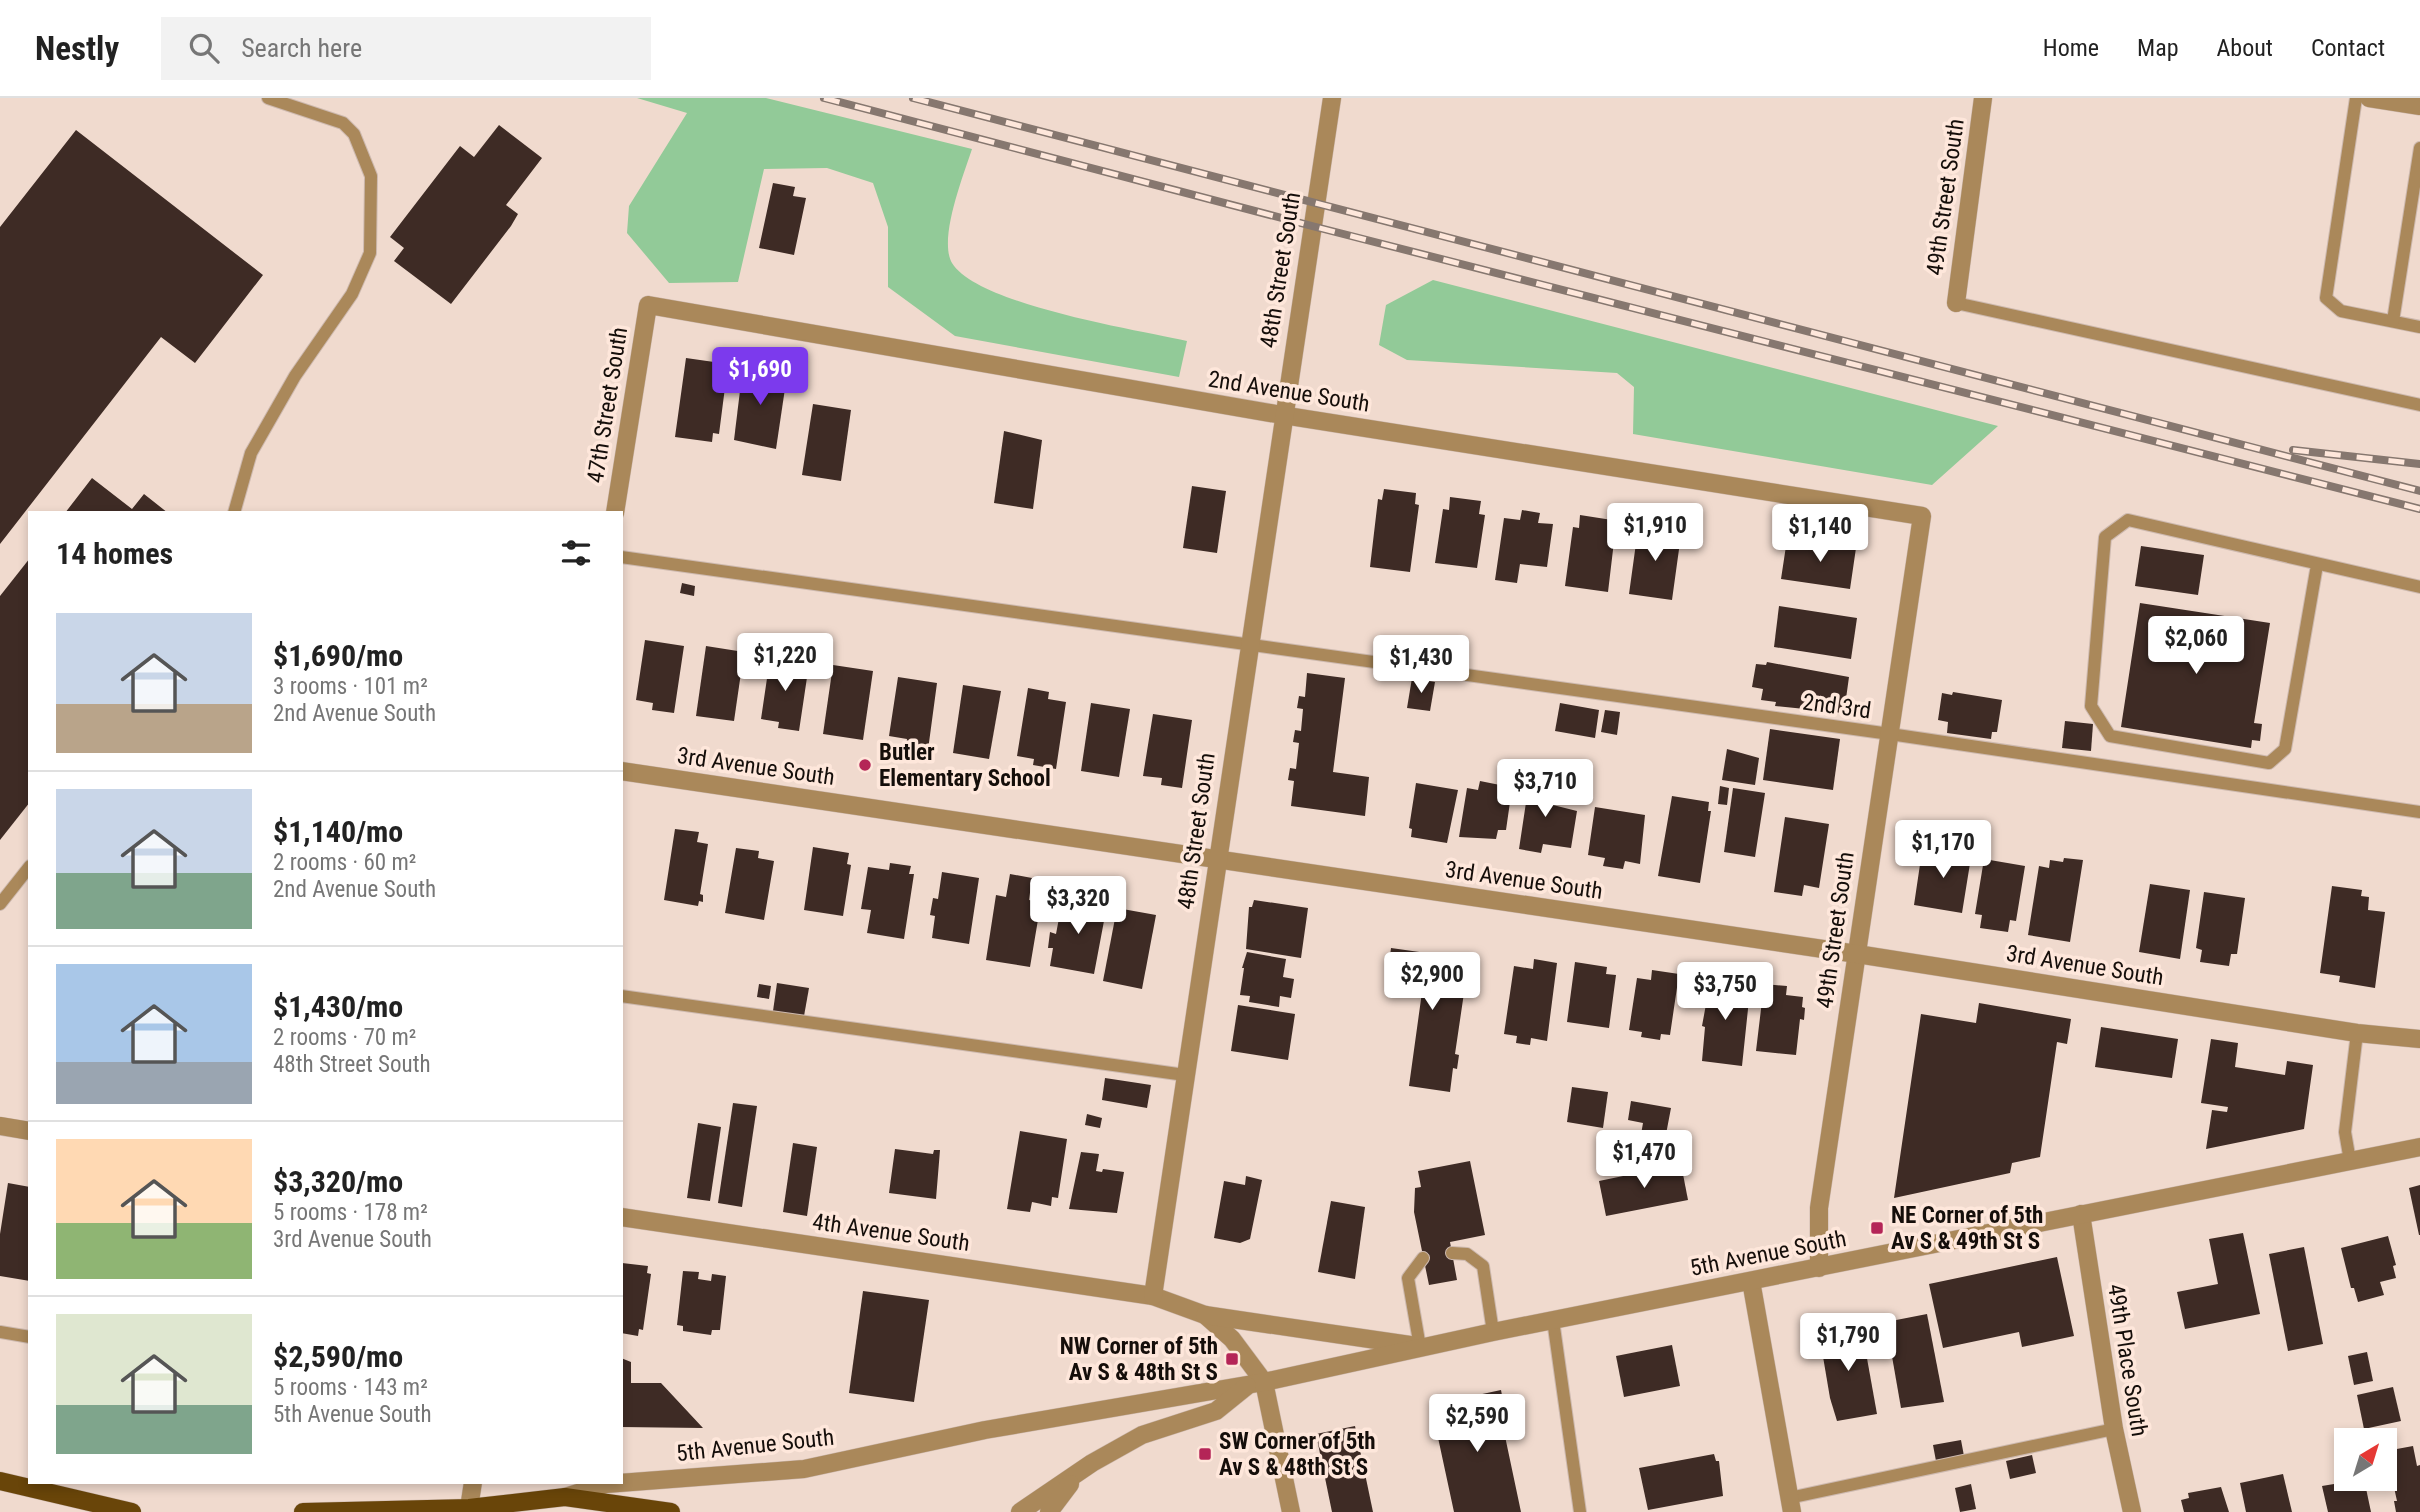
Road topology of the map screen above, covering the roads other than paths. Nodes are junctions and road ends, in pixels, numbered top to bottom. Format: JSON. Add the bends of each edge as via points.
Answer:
{"nodes":[{"id":1,"x":268,"y":98,"type":"edge"},
{"id":2,"x":1332,"y":98,"type":"edge"},
{"id":3,"x":1983,"y":98,"type":"edge"},
{"id":4,"x":2356,"y":98,"type":"edge"},
{"id":5,"x":2369,"y":98,"type":"edge"},
{"id":6,"x":2420,"y":106,"type":"edge"},
{"id":7,"x":2419,"y":149,"type":"edge"},
{"id":8,"x":1956,"y":303,"type":"joint"},
{"id":9,"x":648,"y":305,"type":"joint"},
{"id":10,"x":2393,"y":321,"type":"junction"},
{"id":11,"x":2420,"y":327,"type":"edge"},
{"id":12,"x":2420,"y":405,"type":"edge"},
{"id":13,"x":1282,"y":415,"type":"junction"},
{"id":14,"x":235,"y":511,"type":"edge"},
{"id":15,"x":615,"y":511,"type":"edge"},
{"id":16,"x":1922,"y":516,"type":"joint"},
{"id":17,"x":623,"y":557,"type":"edge"},
{"id":18,"x":2317,"y":565,"type":"junction"},
{"id":19,"x":2420,"y":587,"type":"edge"},
{"id":20,"x":1248,"y":646,"type":"junction"},
{"id":21,"x":1889,"y":734,"type":"junction"},
{"id":22,"x":623,"y":771,"type":"edge"},
{"id":23,"x":2420,"y":812,"type":"edge"},
{"id":24,"x":1217,"y":859,"type":"junction"},
{"id":25,"x":28,"y":869,"type":"edge"},
{"id":26,"x":0,"y":904,"type":"edge"},
{"id":27,"x":1857,"y":954,"type":"junction"},
{"id":28,"x":623,"y":996,"type":"edge"},
{"id":29,"x":2357,"y":1033,"type":"junction"},
{"id":30,"x":2420,"y":1039,"type":"edge"},
{"id":31,"x":1185,"y":1075,"type":"junction"},
{"id":32,"x":0,"y":1126,"type":"edge"},
{"id":33,"x":28,"y":1131,"type":"edge"},
{"id":34,"x":2420,"y":1147,"type":"edge"},
{"id":35,"x":2350,"y":1161,"type":"junction"},
{"id":36,"x":2081,"y":1214,"type":"junction"},
{"id":37,"x":623,"y":1217,"type":"edge"},
{"id":38,"x":1452,"y":1254,"type":"dead end"},
{"id":39,"x":1423,"y":1258,"type":"dead end"},
{"id":40,"x":1819,"y":1268,"type":"junction"},
{"id":41,"x":1751,"y":1281,"type":"junction"},
{"id":42,"x":1153,"y":1296,"type":"junction"},
{"id":43,"x":1205,"y":1315,"type":"junction"},
{"id":44,"x":1553,"y":1320,"type":"junction"},
{"id":45,"x":0,"y":1332,"type":"edge"},
{"id":46,"x":1493,"y":1332,"type":"junction"},
{"id":47,"x":28,"y":1337,"type":"edge"},
{"id":48,"x":1420,"y":1347,"type":"junction"},
{"id":49,"x":1257,"y":1383,"type":"junction"},
{"id":50,"x":2114,"y":1429,"type":"junction"},
{"id":51,"x":1092,"y":1463,"type":"junction"},
{"id":52,"x":0,"y":1480,"type":"edge"},
{"id":53,"x":623,"y":1483,"type":"edge"},
{"id":54,"x":473,"y":1484,"type":"edge"},
{"id":55,"x":606,"y":1484,"type":"edge"},
{"id":56,"x":565,"y":1497,"type":"junction"},
{"id":57,"x":1790,"y":1505,"type":"edge"},
{"id":58,"x":469,"y":1508,"type":"junction"},
{"id":59,"x":132,"y":1512,"type":"edge"},
{"id":60,"x":303,"y":1512,"type":"edge"},
{"id":61,"x":671,"y":1512,"type":"edge"},
{"id":62,"x":1020,"y":1512,"type":"edge"},
{"id":63,"x":1049,"y":1512,"type":"edge"},
{"id":64,"x":1290,"y":1512,"type":"edge"},
{"id":65,"x":1580,"y":1512,"type":"edge"},
{"id":66,"x":2132,"y":1512,"type":"edge"}],
"edges":[{"from":1,"to":14,"type":"lane","via":[[343,123],[354,135],[371,176],[370,253],[352,294],[295,376],[251,453]]},
{"from":2,"to":13,"type":"street","name":"48th Street South"},
{"from":3,"to":8,"type":"street","name":"49th Street South"},
{"from":4,"to":10,"type":"lane","via":[[2326,298],[2341,311]]},
{"from":5,"to":6,"type":"street"},
{"from":7,"to":10,"type":"lane"},
{"from":8,"to":12,"type":"lane"},
{"from":9,"to":13,"type":"street","name":"2nd Avenue South"},
{"from":9,"to":15,"type":"street","name":"47th Street South"},
{"from":10,"to":11,"type":"lane"},
{"from":13,"to":16,"type":"street","name":"2nd Avenue South"},
{"from":13,"to":20,"type":"street","name":"48th Street South"},
{"from":16,"to":21,"type":"street","name":"49th Street South"},
{"from":17,"to":20,"type":"lane","name":"2nd 3rd"},
{"from":18,"to":18,"type":"lane","via":[[2128,520],[2105,537],[2091,706],[2110,736],[2269,764],[2285,749]]},
{"from":18,"to":19,"type":"lane"},
{"from":20,"to":21,"type":"lane","name":"2nd 3rd"},
{"from":20,"to":24,"type":"street","name":"48th Street South"},
{"from":21,"to":23,"type":"lane","name":"2nd 3rd"},
{"from":21,"to":27,"type":"street","name":"49th Street South"},
{"from":22,"to":24,"type":"street","name":"3rd Avenue South"},
{"from":24,"to":27,"type":"street","name":"3rd Avenue South"},
{"from":24,"to":31,"type":"street","name":"48th Street South"},
{"from":25,"to":26,"type":"lane"},
{"from":27,"to":29,"type":"street","name":"3rd Avenue South"},
{"from":27,"to":40,"type":"street","name":"49th Street South","via":[[1818,1216]]},
{"from":28,"to":31,"type":"lane"},
{"from":29,"to":30,"type":"street","name":"3rd Avenue South"},
{"from":29,"to":35,"type":"lane","via":[[2345,1132]]},
{"from":31,"to":42,"type":"street","name":"48th Street South"},
{"from":32,"to":33,"type":"street"},
{"from":34,"to":35,"type":"street","name":"5th Avenue South"},
{"from":35,"to":36,"type":"street","name":"5th Avenue South"},
{"from":36,"to":40,"type":"street","name":"5th Avenue South"},
{"from":36,"to":50,"type":"street","name":"49th Place South"},
{"from":37,"to":42,"type":"street","name":"4th Avenue South"},
{"from":38,"to":46,"type":"lane","via":[[1467,1254],[1483,1266]]},
{"from":39,"to":48,"type":"lane","via":[[1408,1278]]},
{"from":40,"to":41,"type":"street","name":"5th Avenue South"},
{"from":41,"to":44,"type":"street","name":"5th Avenue South"},
{"from":41,"to":57,"type":"street"},
{"from":42,"to":43,"type":"street"},
{"from":43,"to":48,"type":"street"},
{"from":43,"to":49,"type":"street","via":[[1232,1339]]},
{"from":44,"to":46,"type":"street","name":"5th Avenue South"},
{"from":44,"to":65,"type":"lane"},
{"from":45,"to":47,"type":"lane"},
{"from":46,"to":48,"type":"street","name":"5th Avenue South"},
{"from":48,"to":49,"type":"street","name":"5th Avenue South"},
{"from":49,"to":51,"type":"street","name":"5th Avenue South","via":[[1216,1411],[1142,1435]]},
{"from":49,"to":53,"type":"street","name":"5th Avenue South","via":[[985,1430],[804,1469]]},
{"from":49,"to":64,"type":"street"},
{"from":50,"to":57,"type":"lane"},
{"from":50,"to":66,"type":"street","name":"49th Place South"},
{"from":51,"to":62,"type":"street","name":"5th Avenue South"},
{"from":51,"to":63,"type":"street"},
{"from":52,"to":59,"type":"main road"},
{"from":54,"to":58,"type":"street"},
{"from":55,"to":56,"type":"street","name":"5th Avenue South"},
{"from":56,"to":58,"type":"main road","name":"5th Avenue South"},
{"from":56,"to":61,"type":"main road"},
{"from":58,"to":60,"type":"main road","name":"5th Avenue South"}]}
